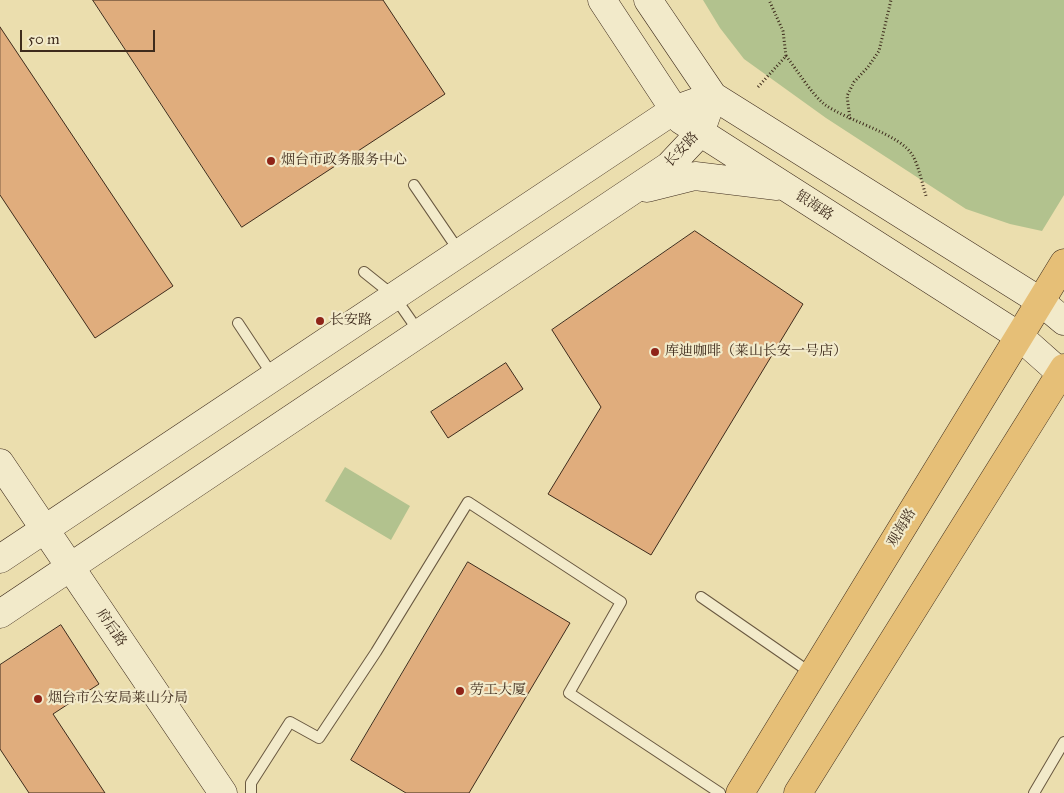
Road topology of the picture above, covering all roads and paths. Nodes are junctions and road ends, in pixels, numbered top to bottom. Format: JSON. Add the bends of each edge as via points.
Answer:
{"nodes":[{"id":1,"x":602,"y":0,"type":"edge"},
{"id":2,"x":648,"y":0,"type":"edge"},
{"id":3,"x":769,"y":0,"type":"edge"},
{"id":4,"x":891,"y":0,"type":"edge"},
{"id":5,"x":786,"y":56,"type":"junction"},
{"id":6,"x":758,"y":87,"type":"dead end"},
{"id":7,"x":713,"y":96,"type":"junction"},
{"id":8,"x":674,"y":110,"type":"junction"},
{"id":9,"x":850,"y":120,"type":"junction"},
{"id":10,"x":700,"y":133,"type":"junction"},
{"id":11,"x":571,"y":178,"type":"junction"},
{"id":12,"x":414,"y":185,"type":"dead end"},
{"id":13,"x":786,"y":187,"type":"junction"},
{"id":14,"x":624,"y":196,"type":"junction"},
{"id":15,"x":926,"y":196,"type":"dead end"},
{"id":16,"x":596,"y":214,"type":"junction"},
{"id":17,"x":460,"y":252,"type":"junction"},
{"id":18,"x":1064,"y":262,"type":"edge"},
{"id":19,"x":364,"y":272,"type":"dead end"},
{"id":20,"x":394,"y":296,"type":"junction"},
{"id":21,"x":1040,"y":301,"type":"junction"},
{"id":22,"x":1064,"y":321,"type":"edge"},
{"id":23,"x":238,"y":323,"type":"dead end"},
{"id":24,"x":419,"y":333,"type":"junction"},
{"id":25,"x":1019,"y":336,"type":"junction"},
{"id":26,"x":1063,"y":372,"type":"edge"},
{"id":27,"x":273,"y":376,"type":"junction"},
{"id":28,"x":0,"y":463,"type":"edge"},
{"id":29,"x":45,"y":528,"type":"junction"},
{"id":30,"x":0,"y":558,"type":"edge"},
{"id":31,"x":70,"y":567,"type":"junction"},
{"id":32,"x":701,"y":597,"type":"dead end"},
{"id":33,"x":0,"y":614,"type":"edge"},
{"id":34,"x":813,"y":674,"type":"junction"},
{"id":35,"x":1064,"y":742,"type":"edge"},
{"id":36,"x":223,"y":793,"type":"edge"},
{"id":37,"x":251,"y":793,"type":"edge"},
{"id":38,"x":720,"y":793,"type":"edge"},
{"id":39,"x":740,"y":793,"type":"edge"},
{"id":40,"x":798,"y":793,"type":"edge"},
{"id":41,"x":1034,"y":793,"type":"edge"}],
"edges":[{"from":1,"to":8,"type":"street","name":"银海路"},
{"from":2,"to":7,"type":"street"},
{"from":3,"to":5,"type":"path","via":[[784,32]]},
{"from":4,"to":9,"type":"path","via":[[879,51],[847,96]]},
{"from":5,"to":6,"type":"path"},
{"from":5,"to":9,"type":"path","via":[[823,103]]},
{"from":7,"to":8,"type":"street"},
{"from":7,"to":10,"type":"street","name":"长安路"},
{"from":7,"to":21,"type":"street"},
{"from":8,"to":10,"type":"street","name":"银海路","via":[[681,120]]},
{"from":8,"to":11,"type":"street"},
{"from":9,"to":15,"type":"path","via":[[899,141],[908,149]]},
{"from":10,"to":13,"type":"street","name":"银海路"},
{"from":10,"to":14,"type":"street","name":"长安路","via":[[669,166]]},
{"from":11,"to":16,"type":"street"},
{"from":11,"to":17,"type":"street"},
{"from":12,"to":17,"type":"lane"},
{"from":13,"to":14,"type":"street","via":[[694,176]]},
{"from":13,"to":25,"type":"street","name":"银海路"},
{"from":14,"to":16,"type":"street","name":"长安路"},
{"from":16,"to":24,"type":"street","name":"长安路"},
{"from":17,"to":20,"type":"street"},
{"from":18,"to":21,"type":"main road","name":"观海路"},
{"from":19,"to":20,"type":"lane"},
{"from":20,"to":24,"type":"lane"},
{"from":20,"to":27,"type":"street"},
{"from":21,"to":22,"type":"street"},
{"from":21,"to":25,"type":"main road","name":"观海路"},
{"from":23,"to":27,"type":"lane"},
{"from":24,"to":31,"type":"street","name":"长安路"},
{"from":25,"to":26,"type":"street","name":"银海路"},
{"from":25,"to":34,"type":"main road","name":"观海路"},
{"from":26,"to":40,"type":"main road"},
{"from":27,"to":29,"type":"street"},
{"from":28,"to":29,"type":"street","name":"府后路"},
{"from":29,"to":30,"type":"street"},
{"from":29,"to":31,"type":"street","name":"府后路"},
{"from":31,"to":33,"type":"street","name":"长安路"},
{"from":31,"to":36,"type":"street","name":"府后路"},
{"from":32,"to":34,"type":"lane"},
{"from":34,"to":39,"type":"main road","name":"观海路"},
{"from":35,"to":41,"type":"lane"},
{"from":37,"to":38,"type":"lane","via":[[251,783],[290,722],[319,738],[468,502],[621,602],[569,693]]}]}
